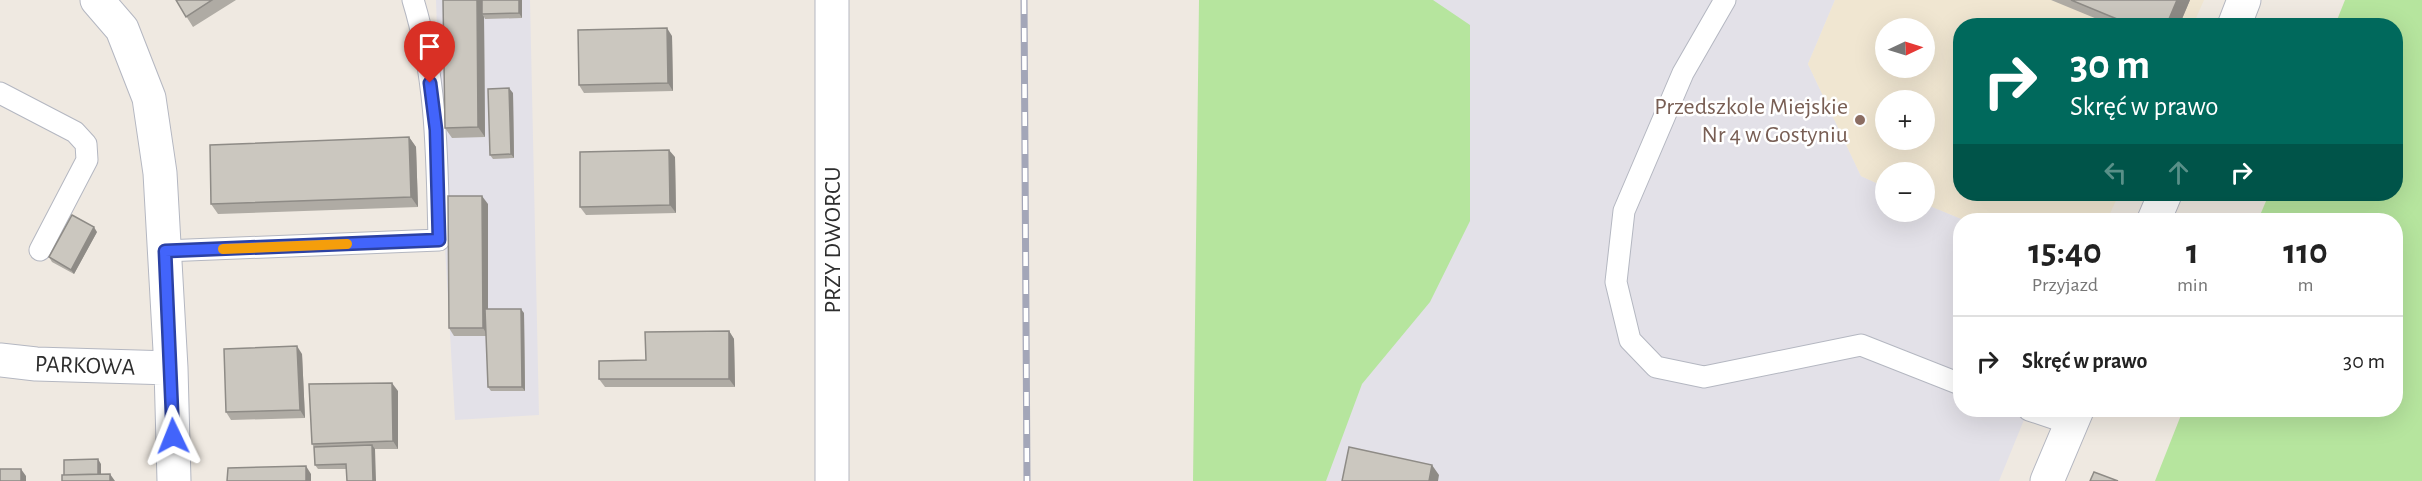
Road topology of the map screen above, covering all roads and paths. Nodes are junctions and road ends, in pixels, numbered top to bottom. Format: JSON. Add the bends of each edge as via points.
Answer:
{"nodes":[{"id":1,"x":97,"y":0,"type":"edge"},
{"id":2,"x":413,"y":0,"type":"edge"},
{"id":3,"x":832,"y":0,"type":"edge"},
{"id":4,"x":1725,"y":0,"type":"edge"},
{"id":5,"x":2244,"y":0,"type":"edge"},
{"id":6,"x":2237,"y":18,"type":"edge"},
{"id":7,"x":0,"y":93,"type":"edge"},
{"id":8,"x":40,"y":250,"type":"dead end"},
{"id":9,"x":165,"y":251,"type":"junction"},
{"id":10,"x":0,"y":360,"type":"edge"},
{"id":11,"x":171,"y":368,"type":"junction"},
{"id":12,"x":1953,"y":381,"type":"edge"},
{"id":13,"x":2074,"y":417,"type":"edge"},
{"id":14,"x":174,"y":481,"type":"edge"},
{"id":15,"x":832,"y":481,"type":"edge"},
{"id":16,"x":2047,"y":481,"type":"edge"}],
"edges":[{"from":1,"to":9,"type":"street","via":[[122,28],[149,98],[160,173]]},
{"from":2,"to":9,"type":"lane","via":[[424,36],[436,130],[439,240]]},
{"from":3,"to":15,"type":"street","name":"PRZY DWORCU"},
{"from":4,"to":12,"type":"lane","via":[[1683,74],[1624,211],[1616,282],[1630,340],[1656,367],[1704,377],[1861,345]]},
{"from":5,"to":6,"type":"street"},
{"from":7,"to":8,"type":"lane","via":[[75,132],[86,144],[87,160]]},
{"from":9,"to":11,"type":"street"},
{"from":10,"to":11,"type":"street","name":"PARKOWA"},
{"from":11,"to":14,"type":"street"},
{"from":13,"to":16,"type":"street"}]}
